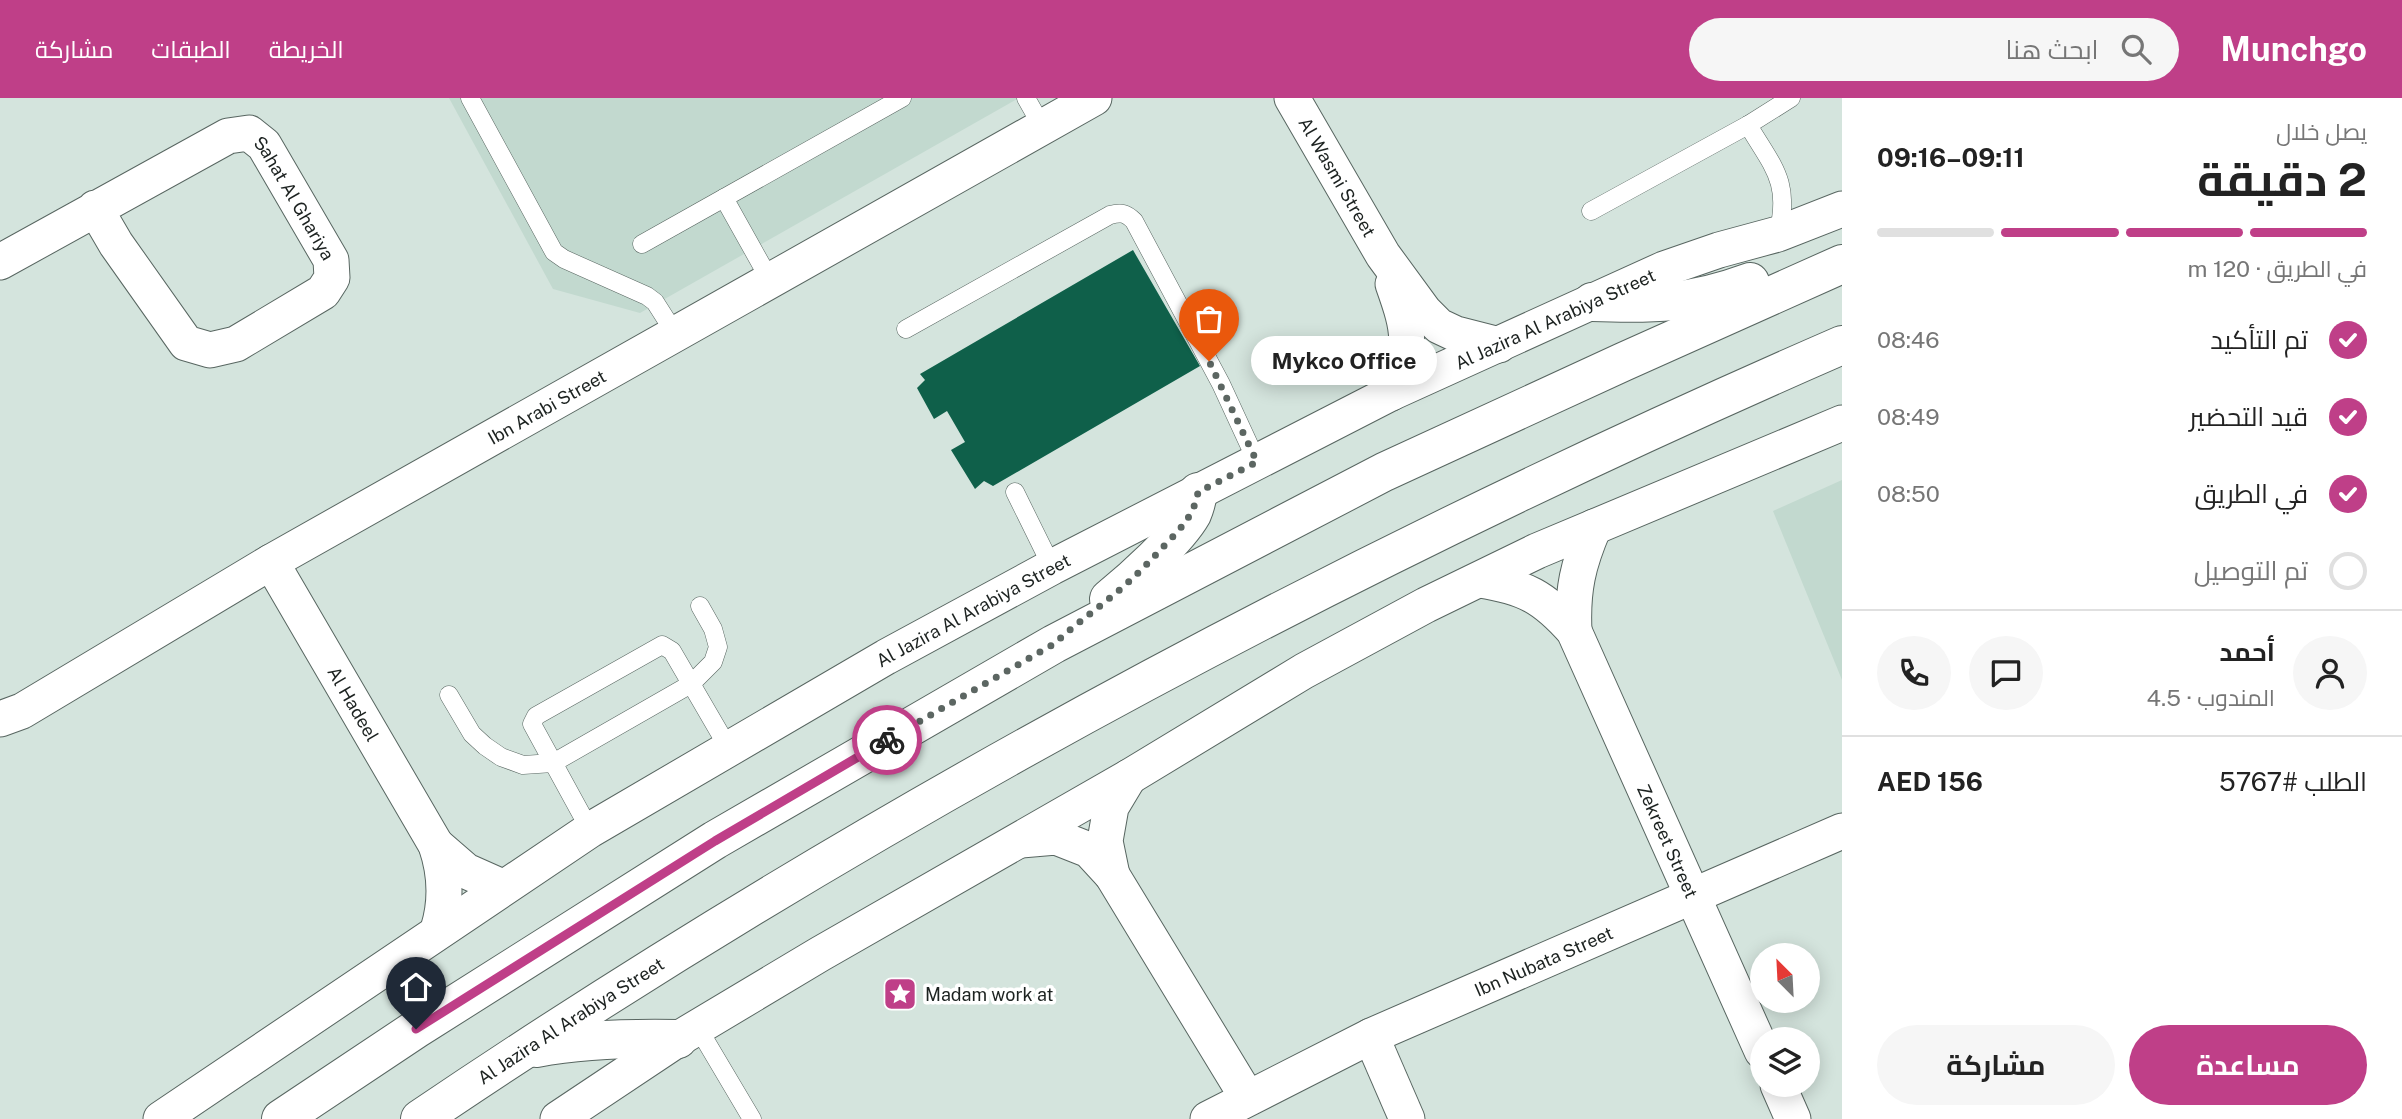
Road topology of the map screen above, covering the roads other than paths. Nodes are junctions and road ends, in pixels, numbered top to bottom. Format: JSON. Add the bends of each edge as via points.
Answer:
{"nodes":[{"id":1,"x":470,"y":98,"type":"edge"},
{"id":2,"x":902,"y":98,"type":"edge"},
{"id":3,"x":1026,"y":98,"type":"edge"},
{"id":4,"x":1094,"y":98,"type":"edge"},
{"id":5,"x":1293,"y":98,"type":"edge"},
{"id":6,"x":1791,"y":98,"type":"edge"},
{"id":7,"x":1748,"y":125,"type":"junction"},
{"id":8,"x":1043,"y":128,"type":"junction"},
{"id":9,"x":724,"y":198,"type":"junction"},
{"id":10,"x":95,"y":208,"type":"junction"},
{"id":11,"x":1842,"y":209,"type":"edge"},
{"id":12,"x":1591,"y":211,"type":"dead end"},
{"id":13,"x":1778,"y":234,"type":"junction"},
{"id":14,"x":642,"y":244,"type":"dead end"},
{"id":15,"x":1842,"y":253,"type":"edge"},
{"id":16,"x":1383,"y":255,"type":"junction"},
{"id":17,"x":0,"y":262,"type":"edge"},
{"id":18,"x":1842,"y":264,"type":"edge"},
{"id":19,"x":771,"y":282,"type":"junction"},
{"id":20,"x":1592,"y":302,"type":"junction"},
{"id":21,"x":906,"y":329,"type":"dead end"},
{"id":22,"x":676,"y":335,"type":"junction"},
{"id":23,"x":1499,"y":345,"type":"junction"},
{"id":24,"x":1842,"y":345,"type":"edge"},
{"id":25,"x":1391,"y":393,"type":"junction"},
{"id":26,"x":1842,"y":423,"type":"edge"},
{"id":27,"x":1257,"y":462,"type":"junction"},
{"id":28,"x":1015,"y":492,"type":"dead end"},
{"id":29,"x":1198,"y":492,"type":"junction"},
{"id":30,"x":1594,"y":527,"type":"junction"},
{"id":31,"x":271,"y":562,"type":"junction"},
{"id":32,"x":1052,"y":567,"type":"junction"},
{"id":33,"x":1480,"y":580,"type":"junction"},
{"id":34,"x":699,"y":606,"type":"dead end"},
{"id":35,"x":1574,"y":631,"type":"junction"},
{"id":36,"x":1054,"y":644,"type":"junction"},
{"id":37,"x":691,"y":684,"type":"junction"},
{"id":38,"x":449,"y":695,"type":"dead end"},
{"id":39,"x":0,"y":719,"type":"edge"},
{"id":40,"x":729,"y":749,"type":"junction"},
{"id":41,"x":553,"y":763,"type":"junction"},
{"id":42,"x":1129,"y":777,"type":"junction"},
{"id":43,"x":590,"y":830,"type":"junction"},
{"id":44,"x":1842,"y":831,"type":"edge"},
{"id":45,"x":1021,"y":840,"type":"junction"},
{"id":46,"x":436,"y":845,"type":"junction"},
{"id":47,"x":1112,"y":875,"type":"junction"},
{"id":48,"x":502,"y":887,"type":"junction"},
{"id":49,"x":1692,"y":896,"type":"junction"},
{"id":50,"x":438,"y":930,"type":"junction"},
{"id":51,"x":1751,"y":1027,"type":"edge"},
{"id":52,"x":688,"y":1034,"type":"junction"},
{"id":53,"x":1371,"y":1036,"type":"junction"},
{"id":54,"x":520,"y":1051,"type":"junction"},
{"id":55,"x":1247,"y":1097,"type":"junction"},
{"id":56,"x":1783,"y":1097,"type":"edge"},
{"id":57,"x":284,"y":1118,"type":"edge"},
{"id":58,"x":161,"y":1119,"type":"edge"},
{"id":59,"x":420,"y":1119,"type":"edge"},
{"id":60,"x":558,"y":1119,"type":"edge"},
{"id":61,"x":752,"y":1119,"type":"edge"},
{"id":62,"x":1208,"y":1119,"type":"edge"},
{"id":63,"x":1407,"y":1119,"type":"edge"},
{"id":64,"x":1793,"y":1119,"type":"edge"}],
"edges":[{"from":1,"to":22,"type":"lane","via":[[554,252],[648,296]]},
{"from":2,"to":9,"type":"lane"},
{"from":3,"to":8,"type":"lane"},
{"from":4,"to":8,"type":"street","name":"Ibn Arabi Street"},
{"from":5,"to":16,"type":"street","name":"Al Wasmi Street"},
{"from":6,"to":7,"type":"lane"},
{"from":7,"to":12,"type":"lane"},
{"from":7,"to":13,"type":"lane","via":[[1780,177],[1784,206]]},
{"from":8,"to":19,"type":"street","name":"Ibn Arabi Street"},
{"from":9,"to":14,"type":"lane"},
{"from":9,"to":19,"type":"lane"},
{"from":10,"to":10,"type":"street","name":"Sahat Al Ghariya","via":[[228,136],[249,133],[264,145],[331,260],[332,278],[323,292],[236,344],[210,350],[186,343]]},
{"from":10,"to":17,"type":"street","name":"Sahat Al Ghariya"},
{"from":11,"to":13,"type":"street","name":"Al Jazira Al Arabiya Street"},
{"from":13,"to":20,"type":"street","name":"Al Jazira Al Arabiya Street","via":[[1675,265]]},
{"from":15,"to":20,"type":"main road","via":[[1689,300]]},
{"from":16,"to":23,"type":"street","name":"Al Wasmi Street","via":[[1439,326]]},
{"from":16,"to":25,"type":"street","name":"Al Wasmi Street","via":[[1408,335],[1407,354]]},
{"from":18,"to":36,"type":"main road","via":[[1384,472]]},
{"from":19,"to":22,"type":"street","name":"Ibn Arabi Street"},
{"from":20,"to":23,"type":"street","name":"Al Jazira Al Arabiya Street"},
{"from":21,"to":27,"type":"lane","via":[[1110,215],[1128,214],[1215,373]]},
{"from":22,"to":31,"type":"street","name":"Ibn Arabi Street"},
{"from":23,"to":25,"type":"street","name":"Al Jazira Al Arabiya Street"},
{"from":24,"to":54,"type":"main road","name":"Al Jazira Al Arabiya Street","via":[[1594,456],[1357,570],[1117,696],[817,866]]},
{"from":25,"to":27,"type":"street","name":"Al Jazira Al Arabiya Street"},
{"from":26,"to":30,"type":"street"},
{"from":27,"to":29,"type":"street","name":"Al Jazira Al Arabiya Street"},
{"from":28,"to":32,"type":"lane"},
{"from":29,"to":32,"type":"street","name":"Al Jazira Al Arabiya Street"},
{"from":29,"to":36,"type":"main road","via":[[1184,525],[1119,591]]},
{"from":30,"to":33,"type":"street"},
{"from":30,"to":35,"type":"street","name":"Zekreet Street","via":[[1576,577]]},
{"from":31,"to":39,"type":"street","name":"Ibn Arabi Street","via":[[22,711]]},
{"from":31,"to":46,"type":"street","name":"Al Hadeel"},
{"from":32,"to":40,"type":"street","name":"Al Jazira Al Arabiya Street"},
{"from":33,"to":35,"type":"street","name":"Zekreet Street","via":[[1533,594],[1556,610]]},
{"from":33,"to":42,"type":"street","via":[[1304,671]]},
{"from":34,"to":37,"type":"lane","via":[[718,647],[713,662]]},
{"from":35,"to":49,"type":"street","name":"Zekreet Street"},
{"from":36,"to":57,"type":"main road","via":[[715,841],[416,1029]]},
{"from":37,"to":40,"type":"lane"},
{"from":37,"to":41,"type":"lane"},
{"from":37,"to":41,"type":"lane","via":[[672,651],[662,645],[640,656],[536,716],[532,724]]},
{"from":38,"to":41,"type":"lane","via":[[472,734],[501,757],[523,765]]},
{"from":40,"to":43,"type":"street","name":"Al Jazira Al Arabiya Street"},
{"from":41,"to":43,"type":"lane"},
{"from":42,"to":45,"type":"street"},
{"from":42,"to":47,"type":"street","via":[[1111,807],[1105,841]]},
{"from":43,"to":48,"type":"street","name":"Al Jazira Al Arabiya Street"},
{"from":44,"to":49,"type":"street","name":"Ibn Nubata Street"},
{"from":45,"to":47,"type":"street","via":[[1056,837],[1088,850]]},
{"from":45,"to":52,"type":"street"},
{"from":46,"to":48,"type":"street","name":"Al Hadeel","via":[[466,871]]},
{"from":46,"to":50,"type":"street","name":"Al Hadeel","via":[[445,896]]},
{"from":47,"to":55,"type":"street"},
{"from":48,"to":50,"type":"street","name":"Al Jazira Al Arabiya Street"},
{"from":49,"to":51,"type":"street","name":"Zekreet Street"},
{"from":49,"to":53,"type":"street","name":"Ibn Nubata Street"},
{"from":50,"to":58,"type":"street","name":"Al Jazira Al Arabiya Street"},
{"from":52,"to":54,"type":"main road","via":[[572,1042]]},
{"from":52,"to":60,"type":"street"},
{"from":52,"to":61,"type":"lane"},
{"from":53,"to":55,"type":"street","name":"Ibn Nubata Street"},
{"from":53,"to":63,"type":"street"},
{"from":54,"to":59,"type":"main road","name":"Al Jazira Al Arabiya Street"},
{"from":55,"to":62,"type":"street","name":"Ibn Nubata Street"},
{"from":56,"to":64,"type":"street"}]}
